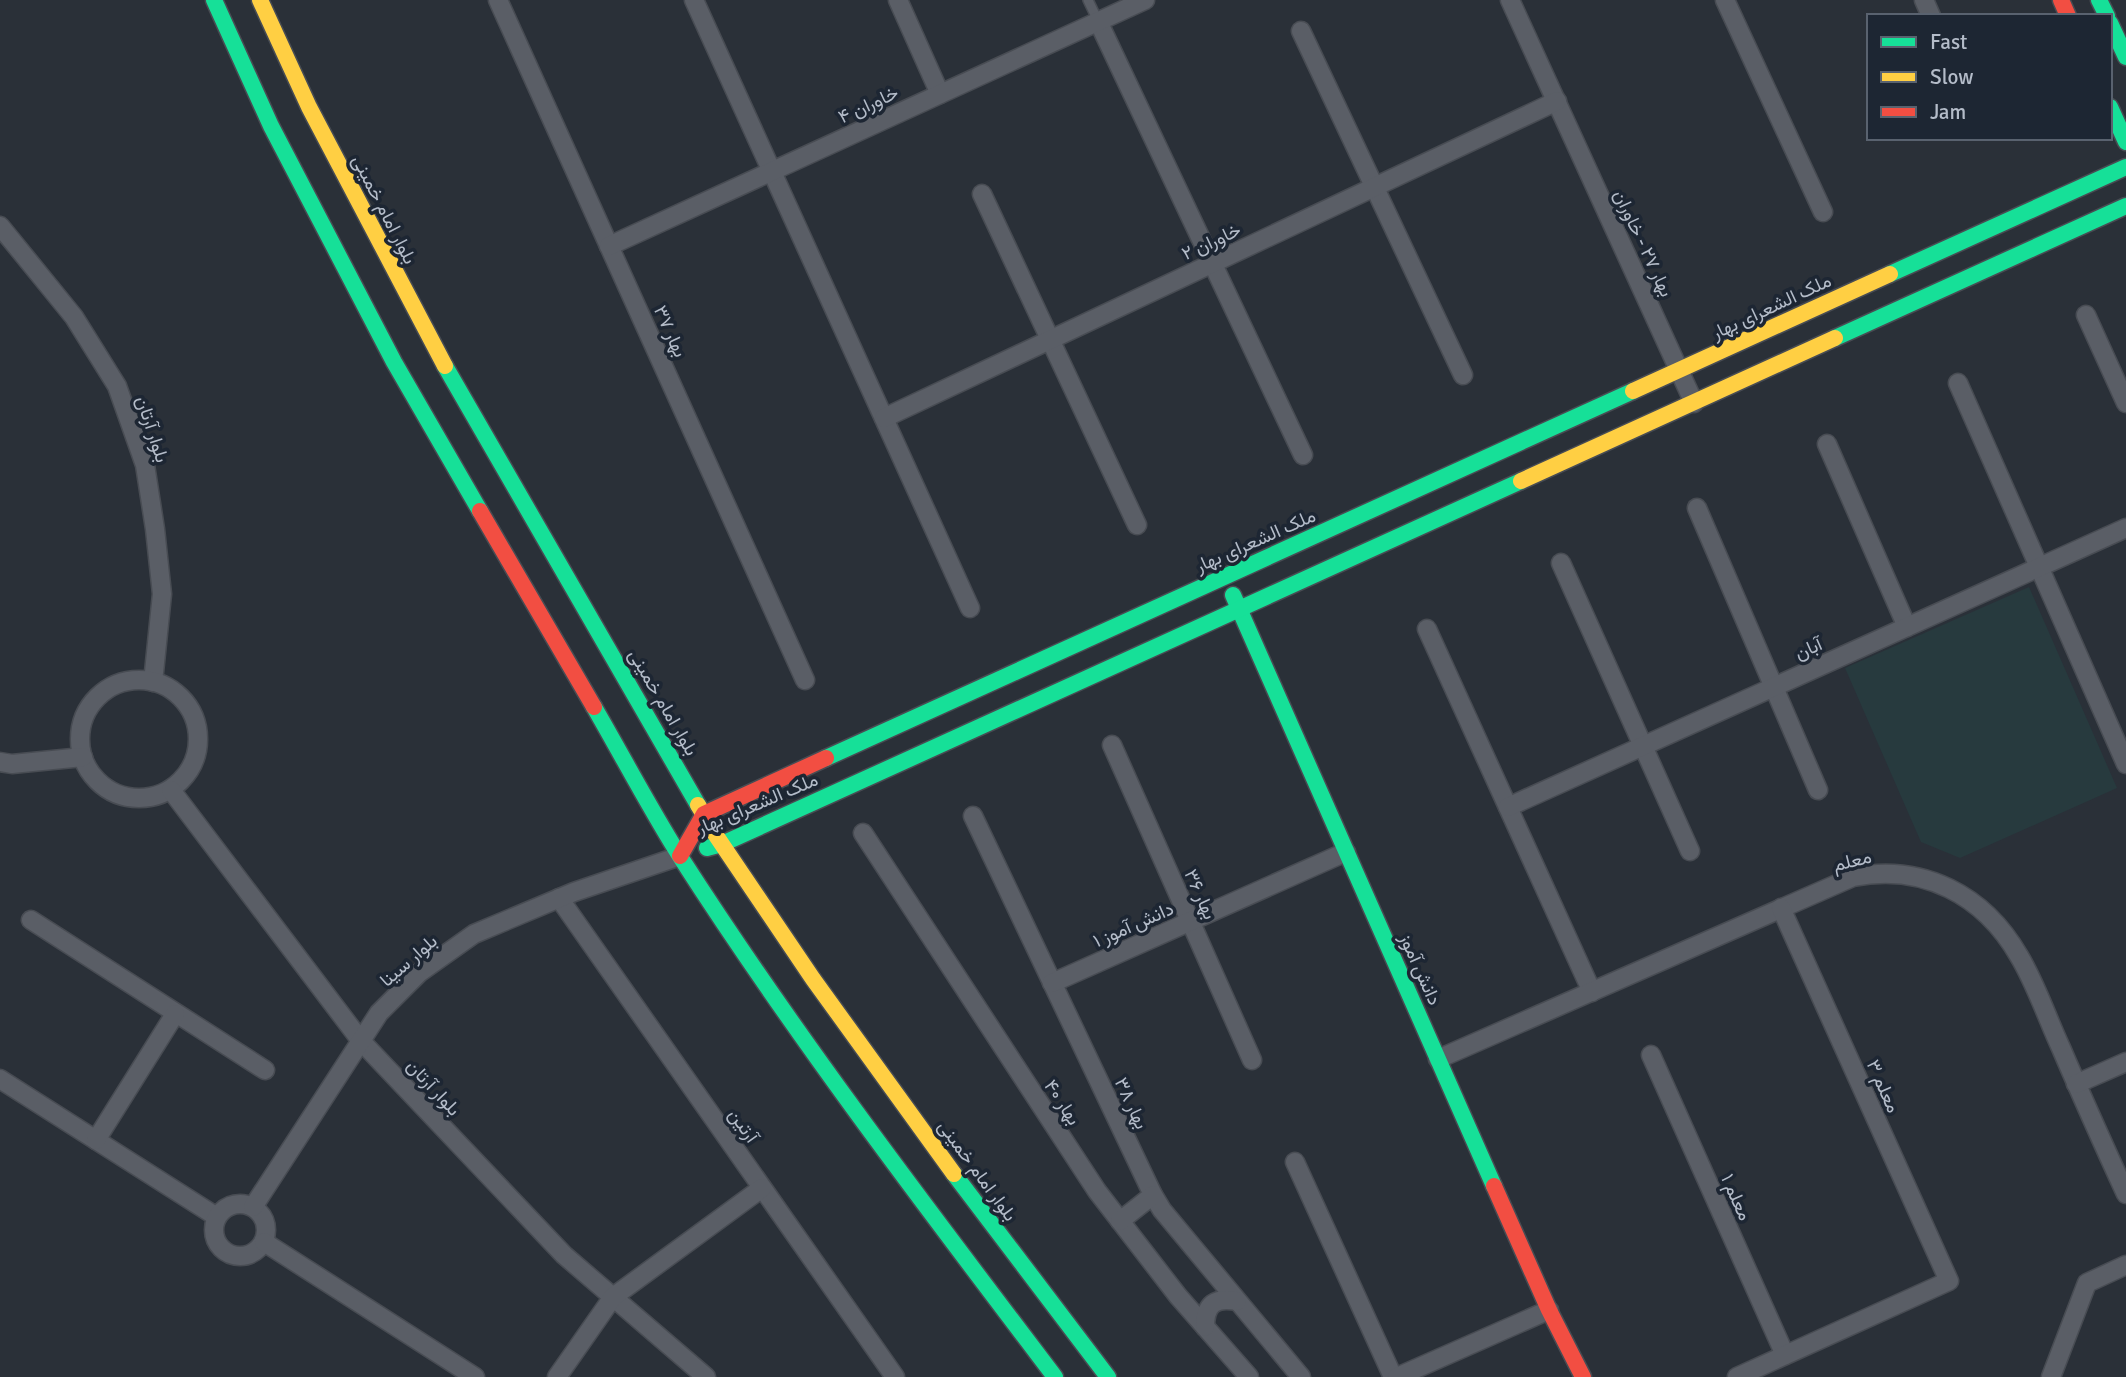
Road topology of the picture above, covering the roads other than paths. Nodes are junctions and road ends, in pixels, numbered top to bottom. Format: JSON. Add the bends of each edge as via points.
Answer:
{"nodes":[{"id":1,"x":214,"y":0,"type":"edge"},
{"id":2,"x":260,"y":0,"type":"edge"},
{"id":3,"x":498,"y":0,"type":"edge"},
{"id":4,"x":694,"y":0,"type":"edge"},
{"id":5,"x":898,"y":0,"type":"edge"},
{"id":6,"x":1088,"y":0,"type":"edge"},
{"id":7,"x":1145,"y":0,"type":"edge"},
{"id":8,"x":1510,"y":0,"type":"edge"},
{"id":9,"x":1726,"y":0,"type":"edge"},
{"id":10,"x":1098,"y":21,"type":"junction"},
{"id":11,"x":2112,"y":27,"type":"edge"},
{"id":12,"x":1301,"y":31,"type":"dead end"},
{"id":13,"x":2126,"y":57,"type":"edge"},
{"id":14,"x":940,"y":94,"type":"junction"},
{"id":15,"x":1557,"y":101,"type":"junction"},
{"id":16,"x":2112,"y":111,"type":"edge"},
{"id":17,"x":2126,"y":142,"type":"edge"},
{"id":18,"x":2126,"y":167,"type":"edge"},
{"id":19,"x":772,"y":171,"type":"junction"},
{"id":20,"x":1375,"y":187,"type":"junction"},
{"id":21,"x":982,"y":194,"type":"dead end"},
{"id":22,"x":2126,"y":206,"type":"edge"},
{"id":23,"x":1823,"y":212,"type":"dead end"},
{"id":24,"x":0,"y":226,"type":"edge"},
{"id":25,"x":609,"y":246,"type":"junction"},
{"id":26,"x":1213,"y":263,"type":"junction"},
{"id":27,"x":2086,"y":315,"type":"dead end"},
{"id":28,"x":1050,"y":340,"type":"junction"},
{"id":29,"x":1680,"y":371,"type":"junction"},
{"id":30,"x":1463,"y":375,"type":"dead end"},
{"id":31,"x":1958,"y":383,"type":"dead end"},
{"id":32,"x":1694,"y":403,"type":"junction"},
{"id":33,"x":2126,"y":403,"type":"edge"},
{"id":34,"x":884,"y":418,"type":"junction"},
{"id":35,"x":1827,"y":444,"type":"dead end"},
{"id":36,"x":1303,"y":455,"type":"dead end"},
{"id":37,"x":1697,"y":508,"type":"dead end"},
{"id":38,"x":1137,"y":524,"type":"dead end"},
{"id":39,"x":2126,"y":527,"type":"edge"},
{"id":40,"x":1561,"y":563,"type":"dead end"},
{"id":41,"x":2039,"y":567,"type":"junction"},
{"id":42,"x":1224,"y":577,"type":"junction"},
{"id":43,"x":970,"y":608,"type":"dead end"},
{"id":44,"x":1239,"y":609,"type":"junction"},
{"id":45,"x":1907,"y":627,"type":"junction"},
{"id":46,"x":1427,"y":629,"type":"dead end"},
{"id":47,"x":806,"y":680,"type":"dead end"},
{"id":48,"x":153,"y":682,"type":"junction"},
{"id":49,"x":1774,"y":687,"type":"junction"},
{"id":50,"x":1112,"y":745,"type":"dead end"},
{"id":51,"x":1643,"y":746,"type":"junction"},
{"id":52,"x":83,"y":757,"type":"junction"},
{"id":53,"x":0,"y":762,"type":"edge"},
{"id":54,"x":2126,"y":764,"type":"edge"},
{"id":55,"x":171,"y":790,"type":"junction"},
{"id":56,"x":1818,"y":790,"type":"dead end"},
{"id":57,"x":1508,"y":807,"type":"junction"},
{"id":58,"x":704,"y":814,"type":"junction"},
{"id":59,"x":973,"y":816,"type":"dead end"},
{"id":60,"x":863,"y":834,"type":"dead end"},
{"id":61,"x":722,"y":844,"type":"junction"},
{"id":62,"x":1690,"y":851,"type":"dead end"},
{"id":63,"x":1346,"y":852,"type":"junction"},
{"id":64,"x":680,"y":856,"type":"junction"},
{"id":65,"x":559,"y":898,"type":"junction"},
{"id":66,"x":1781,"y":908,"type":"junction"},
{"id":67,"x":31,"y":920,"type":"dead end"},
{"id":68,"x":1190,"y":921,"type":"junction"},
{"id":69,"x":1052,"y":983,"type":"junction"},
{"id":70,"x":1592,"y":992,"type":"junction"},
{"id":71,"x":175,"y":1014,"type":"junction"},
{"id":72,"x":361,"y":1041,"type":"junction"},
{"id":73,"x":1651,"y":1055,"type":"dead end"},
{"id":74,"x":1252,"y":1059,"type":"dead end"},
{"id":75,"x":1438,"y":1059,"type":"junction"},
{"id":76,"x":2126,"y":1062,"type":"edge"},
{"id":77,"x":265,"y":1070,"type":"dead end"},
{"id":78,"x":0,"y":1079,"type":"edge"},
{"id":79,"x":2077,"y":1084,"type":"junction"},
{"id":80,"x":96,"y":1140,"type":"junction"},
{"id":81,"x":1295,"y":1162,"type":"dead end"},
{"id":82,"x":762,"y":1188,"type":"junction"},
{"id":83,"x":2126,"y":1194,"type":"edge"},
{"id":84,"x":1153,"y":1195,"type":"junction"},
{"id":85,"x":253,"y":1206,"type":"junction"},
{"id":86,"x":217,"y":1217,"type":"junction"},
{"id":87,"x":1120,"y":1221,"type":"junction"},
{"id":88,"x":264,"y":1242,"type":"junction"},
{"id":89,"x":2126,"y":1265,"type":"edge"},
{"id":90,"x":613,"y":1297,"type":"junction"},
{"id":91,"x":1237,"y":1301,"type":"junction"},
{"id":92,"x":1549,"y":1310,"type":"junction"},
{"id":93,"x":1205,"y":1327,"type":"junction"},
{"id":94,"x":1785,"y":1355,"type":"junction"},
{"id":95,"x":475,"y":1377,"type":"edge"},
{"id":96,"x":557,"y":1377,"type":"edge"},
{"id":97,"x":706,"y":1377,"type":"edge"},
{"id":98,"x":895,"y":1377,"type":"edge"},
{"id":99,"x":1055,"y":1377,"type":"edge"},
{"id":100,"x":1108,"y":1377,"type":"edge"},
{"id":101,"x":1249,"y":1377,"type":"edge"},
{"id":102,"x":1301,"y":1377,"type":"edge"},
{"id":103,"x":1395,"y":1377,"type":"edge"},
{"id":104,"x":1583,"y":1377,"type":"edge"},
{"id":105,"x":1737,"y":1377,"type":"edge"},
{"id":106,"x":2051,"y":1377,"type":"edge"}],
"edges":[{"from":1,"to":64,"type":"street","via":[[271,126],[394,362]]},
{"from":2,"to":58,"type":"street","name":"بلوار امام خمینی","via":[[309,107],[430,341]]},
{"from":3,"to":25,"type":"street","name":"بهار ۳۷"},
{"from":4,"to":19,"type":"street"},
{"from":5,"to":14,"type":"street"},
{"from":6,"to":10,"type":"lane"},
{"from":7,"to":10,"type":"street","name":"خاوران ۴"},
{"from":8,"to":15,"type":"street","name":"بهار ۲۷ - خاوران"},
{"from":9,"to":23,"type":"street"},
{"from":10,"to":14,"type":"street","name":"خاوران ۴"},
{"from":10,"to":26,"type":"street"},
{"from":11,"to":13,"type":"street"},
{"from":12,"to":20,"type":"street"},
{"from":14,"to":19,"type":"street","name":"خاوران ۴"},
{"from":15,"to":20,"type":"street","name":"خاوران ۲"},
{"from":15,"to":29,"type":"street","name":"بهار ۲۷ - خاوران"},
{"from":16,"to":17,"type":"street"},
{"from":18,"to":29,"type":"street","name":"ملک الشعرای بهار"},
{"from":19,"to":25,"type":"street","name":"خاوران ۴"},
{"from":19,"to":34,"type":"street"},
{"from":20,"to":26,"type":"street","name":"خاوران ۲"},
{"from":20,"to":30,"type":"street"},
{"from":21,"to":28,"type":"street"},
{"from":22,"to":32,"type":"street","name":"ملک الشعرای بهار"},
{"from":24,"to":48,"type":"street","name":"بلوار آرتان","via":[[74,317],[117,386],[145,465],[162,594]]},
{"from":25,"to":47,"type":"street","name":"بهار ۳۷"},
{"from":26,"to":28,"type":"street","name":"خاوران ۲"},
{"from":26,"to":36,"type":"street"},
{"from":27,"to":33,"type":"street"},
{"from":28,"to":34,"type":"street","name":"خاوران ۲"},
{"from":28,"to":38,"type":"street"},
{"from":29,"to":32,"type":"street","name":"بهار ۲۷ - خاوران"},
{"from":29,"to":42,"type":"street","name":"ملک الشعرای بهار"},
{"from":31,"to":41,"type":"street"},
{"from":32,"to":44,"type":"street","name":"ملک الشعرای بهار"},
{"from":34,"to":43,"type":"street"},
{"from":35,"to":45,"type":"street"},
{"from":37,"to":49,"type":"street"},
{"from":39,"to":41,"type":"street","name":"آبان"},
{"from":40,"to":51,"type":"street"},
{"from":41,"to":45,"type":"street","name":"آبان"},
{"from":41,"to":54,"type":"street"},
{"from":42,"to":44,"type":"street","name":"دانش آموز"},
{"from":42,"to":58,"type":"street","name":"ملک الشعرای بهار"},
{"from":44,"to":61,"type":"street","name":"ملک الشعرای بهار"},
{"from":44,"to":63,"type":"street","name":"دانش آموز"},
{"from":45,"to":49,"type":"street","name":"آبان"},
{"from":46,"to":57,"type":"street"},
{"from":48,"to":52,"type":"street","via":[[122,683],[96,699],[82,726]]},
{"from":48,"to":55,"type":"street","via":[[180,696],[196,722],[197,753],[192,767]]},
{"from":49,"to":51,"type":"street","name":"آبان"},
{"from":49,"to":56,"type":"street"},
{"from":50,"to":68,"type":"street","name":"بهار ۳۶"},
{"from":51,"to":57,"type":"street","name":"آبان"},
{"from":51,"to":62,"type":"street"},
{"from":52,"to":53,"type":"street"},
{"from":52,"to":55,"type":"street","via":[[99,783],[119,795],[141,799]]},
{"from":55,"to":72,"type":"street","name":"بلوار آرتان"},
{"from":57,"to":70,"type":"street"},
{"from":58,"to":61,"type":"street","name":"بلوار امام خمینی"},
{"from":58,"to":64,"type":"street","name":"ملک الشعرای بهار"},
{"from":59,"to":69,"type":"street","name":"بهار ۳۸"},
{"from":60,"to":87,"type":"street","name":"بهار ۴۰"},
{"from":61,"to":64,"type":"street","name":"ملک الشعرای بهار"},
{"from":61,"to":100,"type":"street","name":"بلوار امام خمینی","via":[[973,1200]]},
{"from":63,"to":68,"type":"street","name":"دانش آموز ۱"},
{"from":63,"to":75,"type":"street","name":"دانش آموز"},
{"from":64,"to":65,"type":"street","name":"بلوار سینا"},
{"from":64,"to":99,"type":"street","via":[[794,1026]]},
{"from":65,"to":72,"type":"street","name":"بلوار سینا","via":[[474,934],[419,973],[379,1013]]},
{"from":65,"to":82,"type":"street","name":"آرتین"},
{"from":66,"to":70,"type":"street","name":"معلم"},
{"from":66,"to":79,"type":"street","name":"معلم","via":[[1853,877],[1871,874],[1902,873],[1936,881],[1970,901],[1985,912],[2019,955]]},
{"from":66,"to":94,"type":"street","name":"معلم ۳","via":[[1949,1281]]},
{"from":67,"to":71,"type":"street"},
{"from":68,"to":69,"type":"street","name":"دانش آموز ۱"},
{"from":68,"to":74,"type":"street","name":"بهار ۳۶"},
{"from":69,"to":84,"type":"street","name":"بهار ۳۸"},
{"from":70,"to":75,"type":"street","name":"معلم"},
{"from":71,"to":77,"type":"street"},
{"from":71,"to":80,"type":"street"},
{"from":72,"to":85,"type":"street","name":"بلوار سینا"},
{"from":72,"to":90,"type":"street","name":"بلوار آرتان","via":[[564,1255]]},
{"from":73,"to":94,"type":"street","name":"معلم ۱"},
{"from":75,"to":92,"type":"street","name":"دانش آموز"},
{"from":76,"to":79,"type":"street"},
{"from":78,"to":80,"type":"street"},
{"from":79,"to":83,"type":"street","name":"معلم"},
{"from":80,"to":86,"type":"street"},
{"from":81,"to":103,"type":"street"},
{"from":82,"to":90,"type":"street"},
{"from":82,"to":98,"type":"street","name":"آرتین"},
{"from":84,"to":87,"type":"street"},
{"from":84,"to":91,"type":"street","name":"بهار ۳۸"},
{"from":85,"to":86,"type":"street","via":[[233,1205]]},
{"from":85,"to":88,"type":"street","via":[[265,1222]]},
{"from":86,"to":88,"type":"street","via":[[215,1237],[228,1253],[248,1255]]},
{"from":87,"to":93,"type":"street","name":"بهار ۴۰"},
{"from":88,"to":95,"type":"street"},
{"from":89,"to":106,"type":"street","via":[[2087,1283]]},
{"from":90,"to":96,"type":"street"},
{"from":90,"to":97,"type":"street","name":"بلوار آرتان"},
{"from":91,"to":93,"type":"street","via":[[1225,1298],[1213,1304],[1205,1314]]},
{"from":91,"to":102,"type":"street","name":"بهار ۳۸"},
{"from":92,"to":103,"type":"street"},
{"from":92,"to":104,"type":"street","name":"دانش آموز"},
{"from":93,"to":101,"type":"street","name":"بهار ۴۰"},
{"from":94,"to":105,"type":"street"}]}
